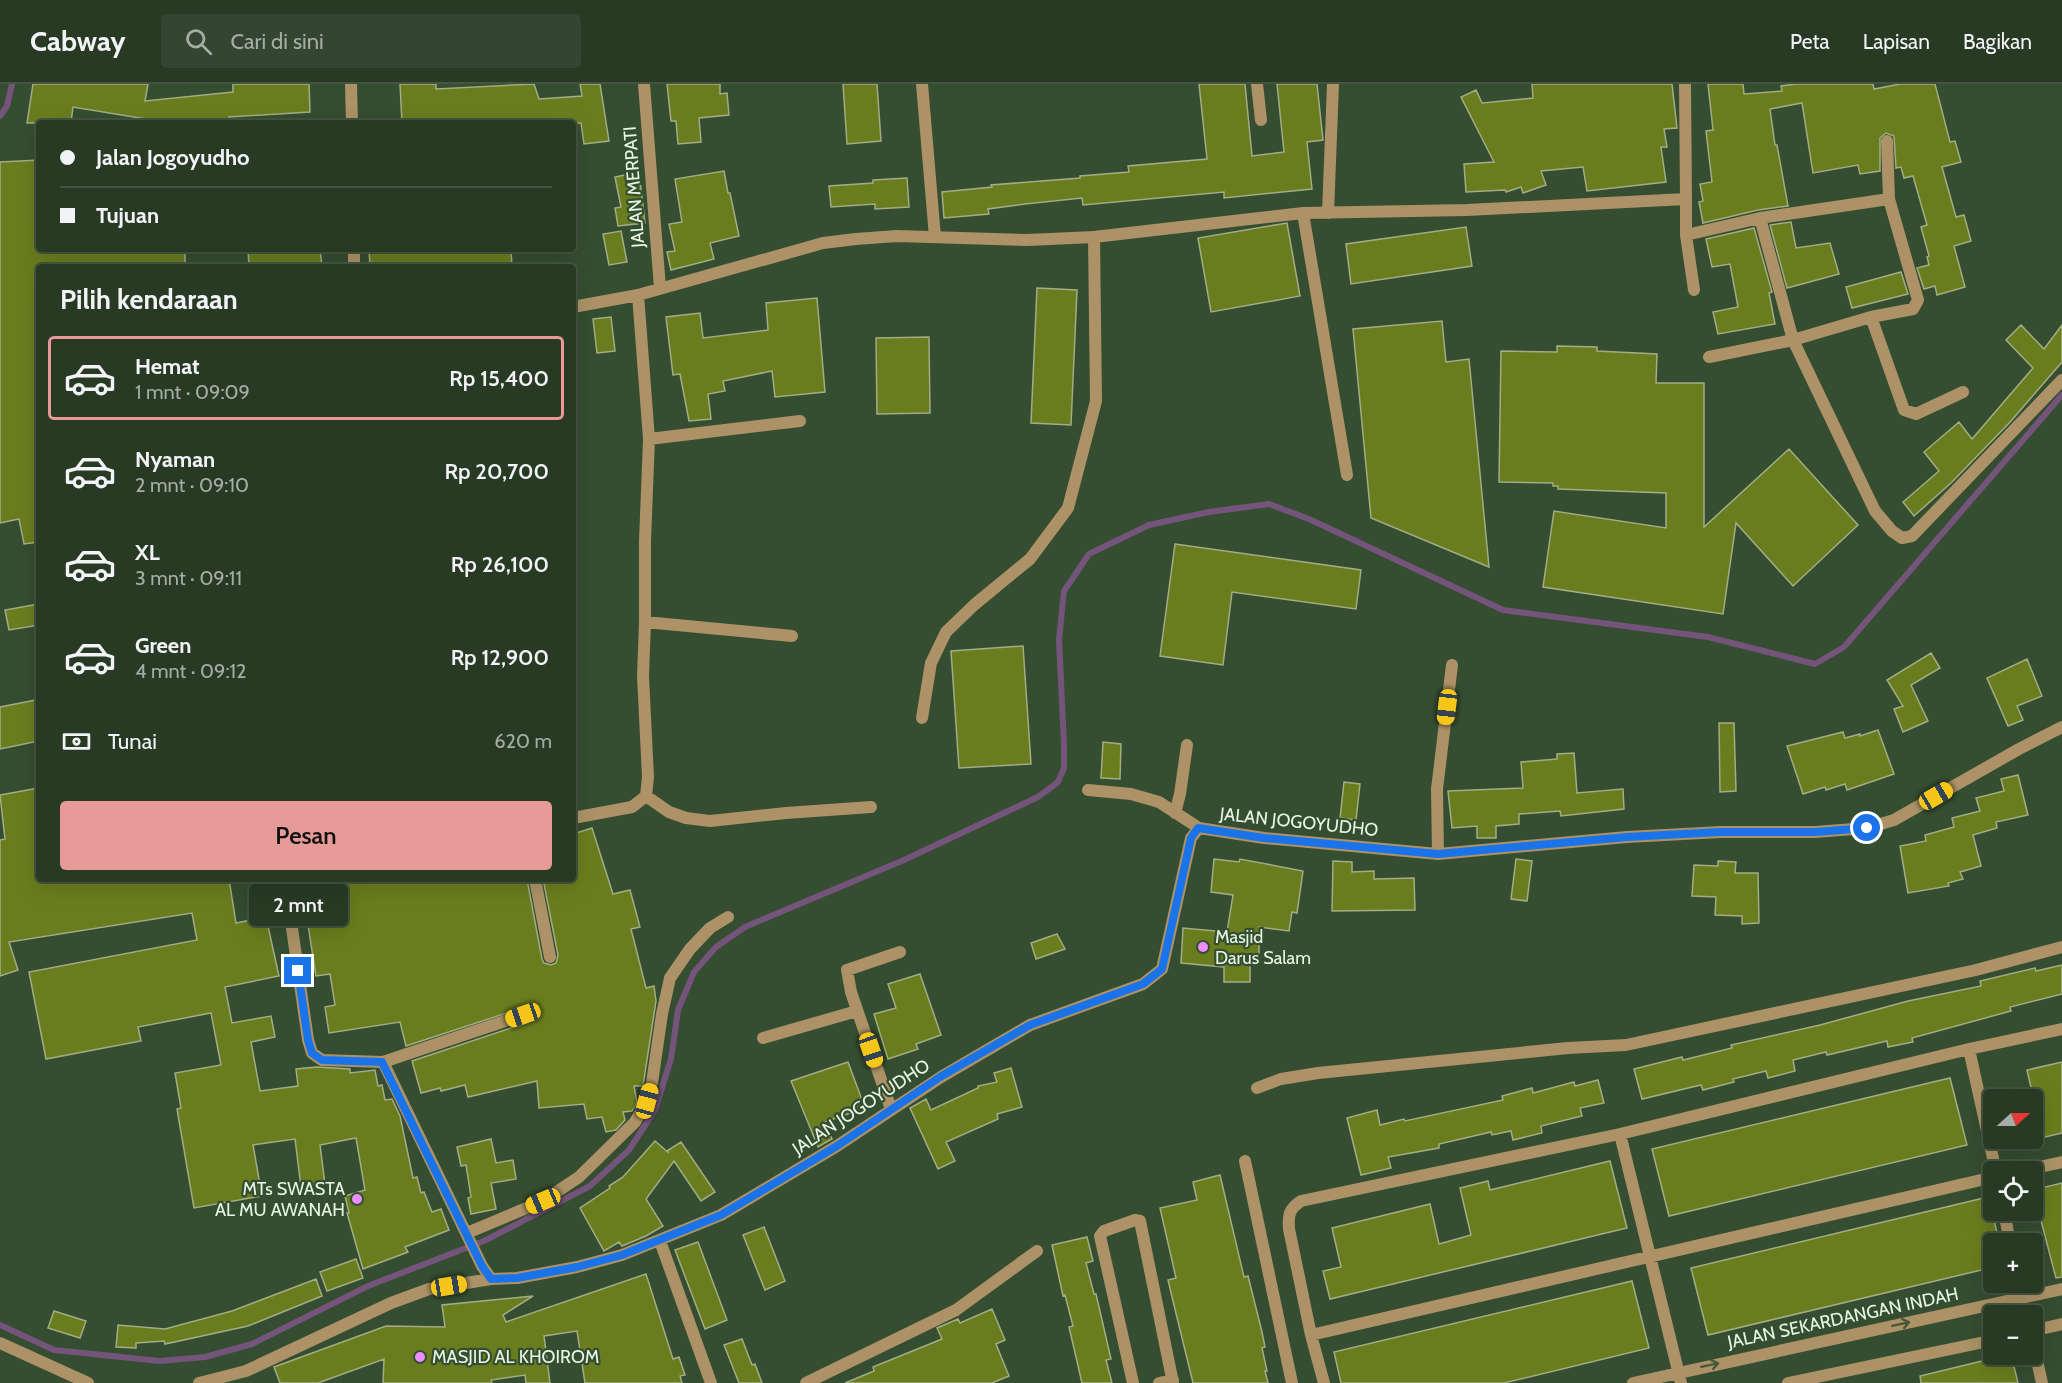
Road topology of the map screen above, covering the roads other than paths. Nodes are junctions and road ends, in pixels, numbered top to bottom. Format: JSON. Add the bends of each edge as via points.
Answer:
{"nodes":[{"id":1,"x":351,"y":84,"type":"edge"},
{"id":2,"x":644,"y":84,"type":"edge"},
{"id":3,"x":922,"y":84,"type":"edge"},
{"id":4,"x":1257,"y":84,"type":"edge"},
{"id":5,"x":1333,"y":84,"type":"edge"},
{"id":6,"x":1685,"y":84,"type":"edge"},
{"id":7,"x":352,"y":120,"type":"edge"},
{"id":8,"x":1261,"y":120,"type":"dead end"},
{"id":9,"x":1887,"y":141,"type":"dead end"},
{"id":10,"x":1686,"y":199,"type":"junction"},
{"id":11,"x":1889,"y":199,"type":"junction"},
{"id":12,"x":1303,"y":213,"type":"junction"},
{"id":13,"x":1328,"y":213,"type":"junction"},
{"id":14,"x":1760,"y":218,"type":"junction"},
{"id":15,"x":1686,"y":235,"type":"junction"},
{"id":16,"x":935,"y":237,"type":"junction"},
{"id":17,"x":1094,"y":237,"type":"junction"},
{"id":18,"x":660,"y":288,"type":"junction"},
{"id":19,"x":1694,"y":290,"type":"dead end"},
{"id":20,"x":638,"y":295,"type":"junction"},
{"id":21,"x":576,"y":306,"type":"edge"},
{"id":22,"x":1871,"y":317,"type":"junction"},
{"id":23,"x":1793,"y":340,"type":"junction"},
{"id":24,"x":1709,"y":357,"type":"dead end"},
{"id":25,"x":2059,"y":387,"type":"edge"},
{"id":26,"x":1963,"y":392,"type":"dead end"},
{"id":27,"x":800,"y":421,"type":"dead end"},
{"id":28,"x":650,"y":439,"type":"junction"},
{"id":29,"x":1347,"y":475,"type":"dead end"},
{"id":30,"x":645,"y":622,"type":"junction"},
{"id":31,"x":792,"y":636,"type":"dead end"},
{"id":32,"x":1452,"y":665,"type":"dead end"},
{"id":33,"x":922,"y":718,"type":"dead end"},
{"id":34,"x":2062,"y":727,"type":"edge"},
{"id":35,"x":1187,"y":745,"type":"dead end"},
{"id":36,"x":1088,"y":790,"type":"dead end"},
{"id":37,"x":646,"y":796,"type":"junction"},
{"id":38,"x":871,"y":807,"type":"dead end"},
{"id":39,"x":1175,"y":813,"type":"junction"},
{"id":40,"x":576,"y":817,"type":"edge"},
{"id":41,"x":1198,"y":828,"type":"junction"},
{"id":42,"x":1438,"y":854,"type":"junction"},
{"id":43,"x":285,"y":882,"type":"edge"},
{"id":44,"x":536,"y":882,"type":"edge"},
{"id":45,"x":728,"y":917,"type":"dead end"},
{"id":46,"x":2062,"y":947,"type":"edge"},
{"id":47,"x":900,"y":952,"type":"dead end"},
{"id":48,"x":550,"y":957,"type":"dead end"},
{"id":49,"x":857,"y":1011,"type":"junction"},
{"id":50,"x":523,"y":1015,"type":"dead end"},
{"id":51,"x":2062,"y":1029,"type":"edge"},
{"id":52,"x":763,"y":1038,"type":"dead end"},
{"id":53,"x":1968,"y":1049,"type":"junction"},
{"id":54,"x":382,"y":1062,"type":"junction"},
{"id":55,"x":1257,"y":1088,"type":"dead end"},
{"id":56,"x":891,"y":1109,"type":"junction"},
{"id":57,"x":1620,"y":1134,"type":"junction"},
{"id":58,"x":1245,"y":1161,"type":"dead end"},
{"id":59,"x":1993,"y":1161,"type":"edge"},
{"id":60,"x":2062,"y":1162,"type":"edge"},
{"id":61,"x":2043,"y":1166,"type":"edge"},
{"id":62,"x":1983,"y":1180,"type":"edge"},
{"id":63,"x":469,"y":1239,"type":"junction"},
{"id":64,"x":660,"y":1241,"type":"junction"},
{"id":65,"x":1037,"y":1251,"type":"dead end"},
{"id":66,"x":1651,"y":1255,"type":"junction"},
{"id":67,"x":491,"y":1279,"type":"junction"},
{"id":68,"x":2062,"y":1289,"type":"edge"},
{"id":69,"x":2020,"y":1293,"type":"edge"},
{"id":70,"x":2021,"y":1299,"type":"junction"},
{"id":71,"x":2023,"y":1305,"type":"edge"},
{"id":72,"x":2062,"y":1324,"type":"edge"},
{"id":73,"x":2043,"y":1328,"type":"edge"},
{"id":74,"x":1311,"y":1335,"type":"junction"},
{"id":75,"x":1983,"y":1342,"type":"edge"},
{"id":76,"x":0,"y":1343,"type":"edge"},
{"id":77,"x":2038,"y":1365,"type":"edge"},
{"id":78,"x":1679,"y":1377,"type":"edge"},
{"id":79,"x":1173,"y":1382,"type":"edge"},
{"id":80,"x":88,"y":1383,"type":"edge"},
{"id":81,"x":199,"y":1383,"type":"edge"},
{"id":82,"x":711,"y":1383,"type":"edge"},
{"id":83,"x":806,"y":1383,"type":"edge"},
{"id":84,"x":1132,"y":1383,"type":"edge"},
{"id":85,"x":1159,"y":1383,"type":"edge"},
{"id":86,"x":1292,"y":1383,"type":"edge"},
{"id":87,"x":1324,"y":1383,"type":"edge"},
{"id":88,"x":1633,"y":1383,"type":"edge"},
{"id":89,"x":1788,"y":1383,"type":"edge"},
{"id":90,"x":2042,"y":1383,"type":"edge"}],
"edges":[{"from":1,"to":7,"type":"street"},
{"from":2,"to":18,"type":"street","name":"JALAN MERPATI"},
{"from":3,"to":16,"type":"street"},
{"from":4,"to":8,"type":"street"},
{"from":5,"to":13,"type":"street"},
{"from":6,"to":10,"type":"street"},
{"from":9,"to":11,"type":"street"},
{"from":10,"to":13,"type":"street"},
{"from":10,"to":15,"type":"street"},
{"from":11,"to":14,"type":"street"},
{"from":11,"to":22,"type":"street","via":[[1918,300],[1913,309]]},
{"from":12,"to":13,"type":"street"},
{"from":12,"to":17,"type":"street"},
{"from":12,"to":29,"type":"street"},
{"from":14,"to":15,"type":"street"},
{"from":14,"to":23,"type":"street"},
{"from":15,"to":19,"type":"street"},
{"from":16,"to":17,"type":"street"},
{"from":16,"to":18,"type":"street","via":[[897,236],[823,243]]},
{"from":17,"to":33,"type":"street","via":[[1096,401],[1068,508],[1030,560],[946,632],[931,663]]},
{"from":18,"to":20,"type":"street"},
{"from":20,"to":21,"type":"street"},
{"from":20,"to":28,"type":"street"},
{"from":22,"to":23,"type":"street"},
{"from":22,"to":26,"type":"street","via":[[1904,410],[1916,414]]},
{"from":23,"to":24,"type":"street"},
{"from":23,"to":25,"type":"street","via":[[1875,511],[1902,538],[1912,536]]},
{"from":27,"to":28,"type":"street"},
{"from":28,"to":30,"type":"street"},
{"from":30,"to":31,"type":"street"},
{"from":30,"to":37,"type":"street","via":[[642,676]]},
{"from":32,"to":42,"type":"street","via":[[1437,789]]},
{"from":34,"to":42,"type":"street","name":"JALAN JOGOYUDHO","via":[[1894,820],[1867,828],[1627,837]]},
{"from":35,"to":39,"type":"street"},
{"from":36,"to":39,"type":"street","via":[[1131,794],[1159,802]]},
{"from":37,"to":38,"type":"street","via":[[669,812],[710,821]]},
{"from":37,"to":40,"type":"street","via":[[632,807]]},
{"from":39,"to":41,"type":"street"},
{"from":41,"to":42,"type":"street","name":"JALAN JOGOYUDHO"},
{"from":41,"to":56,"type":"street","name":"JALAN JOGOYUDHO","via":[[1191,838],[1162,969],[1143,984],[1030,1025]]},
{"from":43,"to":54,"type":"street","via":[[312,1053],[322,1060]]},
{"from":44,"to":48,"type":"street"},
{"from":45,"to":63,"type":"street","via":[[710,928],[690,949],[670,978],[652,1083],[635,1122],[579,1177],[543,1201]]},
{"from":46,"to":55,"type":"street","via":[[1976,970],[1626,1045],[1318,1073],[1281,1079]]},
{"from":47,"to":49,"type":"street","via":[[847,970]]},
{"from":49,"to":52,"type":"street"},
{"from":49,"to":56,"type":"street"},
{"from":50,"to":54,"type":"street"},
{"from":51,"to":53,"type":"street"},
{"from":53,"to":57,"type":"street"},
{"from":53,"to":59,"type":"street"},
{"from":54,"to":63,"type":"street"},
{"from":56,"to":64,"type":"street","name":"JALAN JOGOYUDHO","via":[[721,1215]]},
{"from":57,"to":66,"type":"street"},
{"from":57,"to":74,"type":"street","via":[[1301,1201],[1288,1216]]},
{"from":58,"to":86,"type":"street"},
{"from":60,"to":61,"type":"street"},
{"from":62,"to":66,"type":"street"},
{"from":63,"to":67,"type":"street"},
{"from":64,"to":67,"type":"street","name":"JALAN JOGOYUDHO","via":[[577,1267]]},
{"from":64,"to":82,"type":"street"},
{"from":65,"to":83,"type":"street","via":[[956,1311]]},
{"from":66,"to":74,"type":"street"},
{"from":66,"to":78,"type":"street"},
{"from":67,"to":81,"type":"street","name":"JALAN JOGOYUDHO","via":[[429,1289],[400,1299],[246,1371]]},
{"from":68,"to":70,"type":"street","name":"JALAN SEKARDANGAN INDAH"},
{"from":69,"to":70,"type":"street"},
{"from":70,"to":71,"type":"street"},
{"from":78,"to":70,"type":"street","name":"JALAN SEKARDANGAN INDAH","one_way":true},
{"from":72,"to":73,"type":"street"},
{"from":74,"to":87,"type":"street"},
{"from":75,"to":89,"type":"street"},
{"from":76,"to":80,"type":"street"},
{"from":77,"to":90,"type":"street"},
{"from":78,"to":88,"type":"street","name":"JALAN SEKARDANGAN INDAH"},
{"from":79,"to":84,"type":"street","via":[[1140,1221],[1135,1220],[1100,1236]]},
{"from":79,"to":85,"type":"street"}]}
